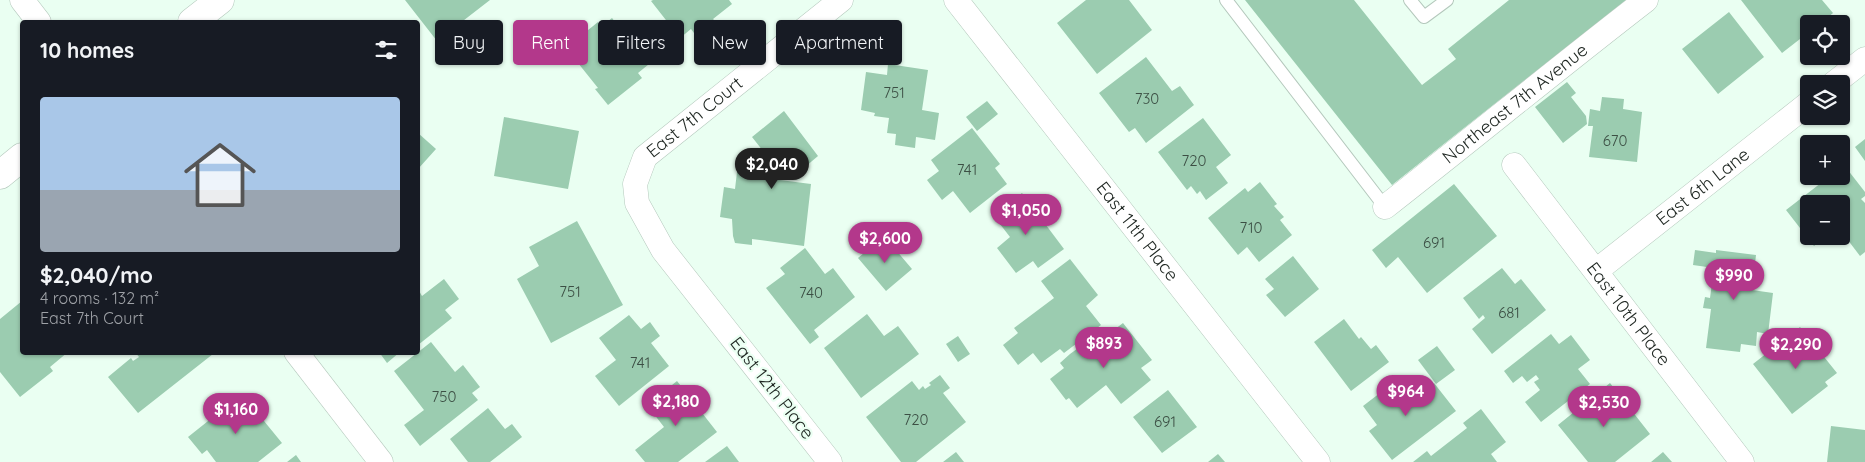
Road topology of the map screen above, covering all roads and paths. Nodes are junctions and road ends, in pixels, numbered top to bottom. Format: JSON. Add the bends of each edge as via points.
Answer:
{"nodes":[{"id":1,"x":22,"y":0,"type":"edge"},
{"id":2,"x":220,"y":0,"type":"edge"},
{"id":3,"x":841,"y":0,"type":"edge"},
{"id":4,"x":956,"y":0,"type":"edge"},
{"id":5,"x":1226,"y":0,"type":"edge"},
{"id":6,"x":1410,"y":0,"type":"edge"},
{"id":7,"x":1447,"y":0,"type":"edge"},
{"id":8,"x":1646,"y":0,"type":"edge"},
{"id":9,"x":37,"y":20,"type":"edge"},
{"id":10,"x":195,"y":20,"type":"edge"},
{"id":11,"x":1865,"y":59,"type":"edge"},
{"id":12,"x":1845,"y":75,"type":"edge"},
{"id":13,"x":1800,"y":110,"type":"edge"},
{"id":14,"x":20,"y":159,"type":"edge"},
{"id":15,"x":1514,"y":165,"type":"dead end"},
{"id":16,"x":0,"y":175,"type":"edge"},
{"id":17,"x":1385,"y":207,"type":"joint"},
{"id":18,"x":1596,"y":271,"type":"junction"},
{"id":19,"x":714,"y":314,"type":"joint"},
{"id":20,"x":298,"y":355,"type":"edge"},
{"id":21,"x":381,"y":462,"type":"edge"},
{"id":22,"x":830,"y":462,"type":"edge"},
{"id":23,"x":1318,"y":462,"type":"edge"},
{"id":24,"x":1742,"y":462,"type":"edge"}],
"edges":[{"from":1,"to":9,"type":"street"},
{"from":2,"to":10,"type":"main road"},
{"from":3,"to":19,"type":"street","name":"East 7th Court","via":[[646,157],[635,184],[637,203],[663,250]]},
{"from":4,"to":23,"type":"street","name":"East 11th Place"},
{"from":5,"to":17,"type":"lane"},
{"from":6,"to":7,"type":"lane","via":[[1424,17]]},
{"from":8,"to":17,"type":"street","name":"Northeast 7th Avenue","via":[[1546,76]]},
{"from":11,"to":12,"type":"street"},
{"from":13,"to":18,"type":"street","name":"East 6th Lane"},
{"from":14,"to":16,"type":"main road"},
{"from":15,"to":18,"type":"street","name":"East 10th Place"},
{"from":18,"to":24,"type":"street","name":"East 10th Place"},
{"from":19,"to":22,"type":"street","name":"East 12th Place"},
{"from":20,"to":21,"type":"street"}]}
